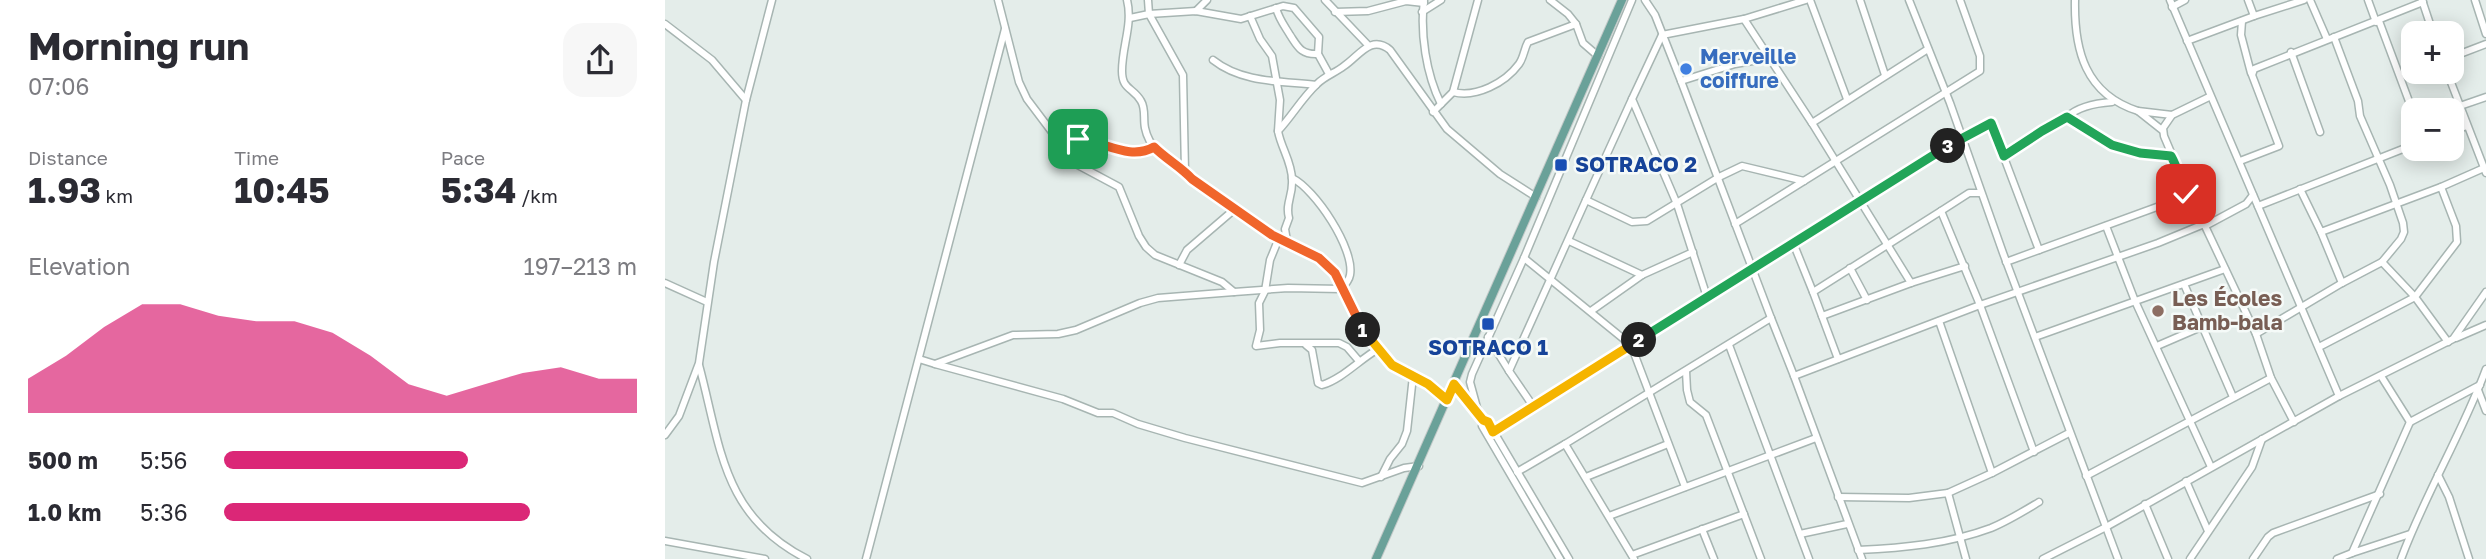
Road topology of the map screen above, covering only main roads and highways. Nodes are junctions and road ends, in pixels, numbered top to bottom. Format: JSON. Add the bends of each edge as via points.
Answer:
{"nodes":[{"id":1,"x":1621,"y":0,"type":"edge"},
{"id":2,"x":1376,"y":559,"type":"edge"}],
"edges":[{"from":1,"to":2,"type":"main road"}]}
